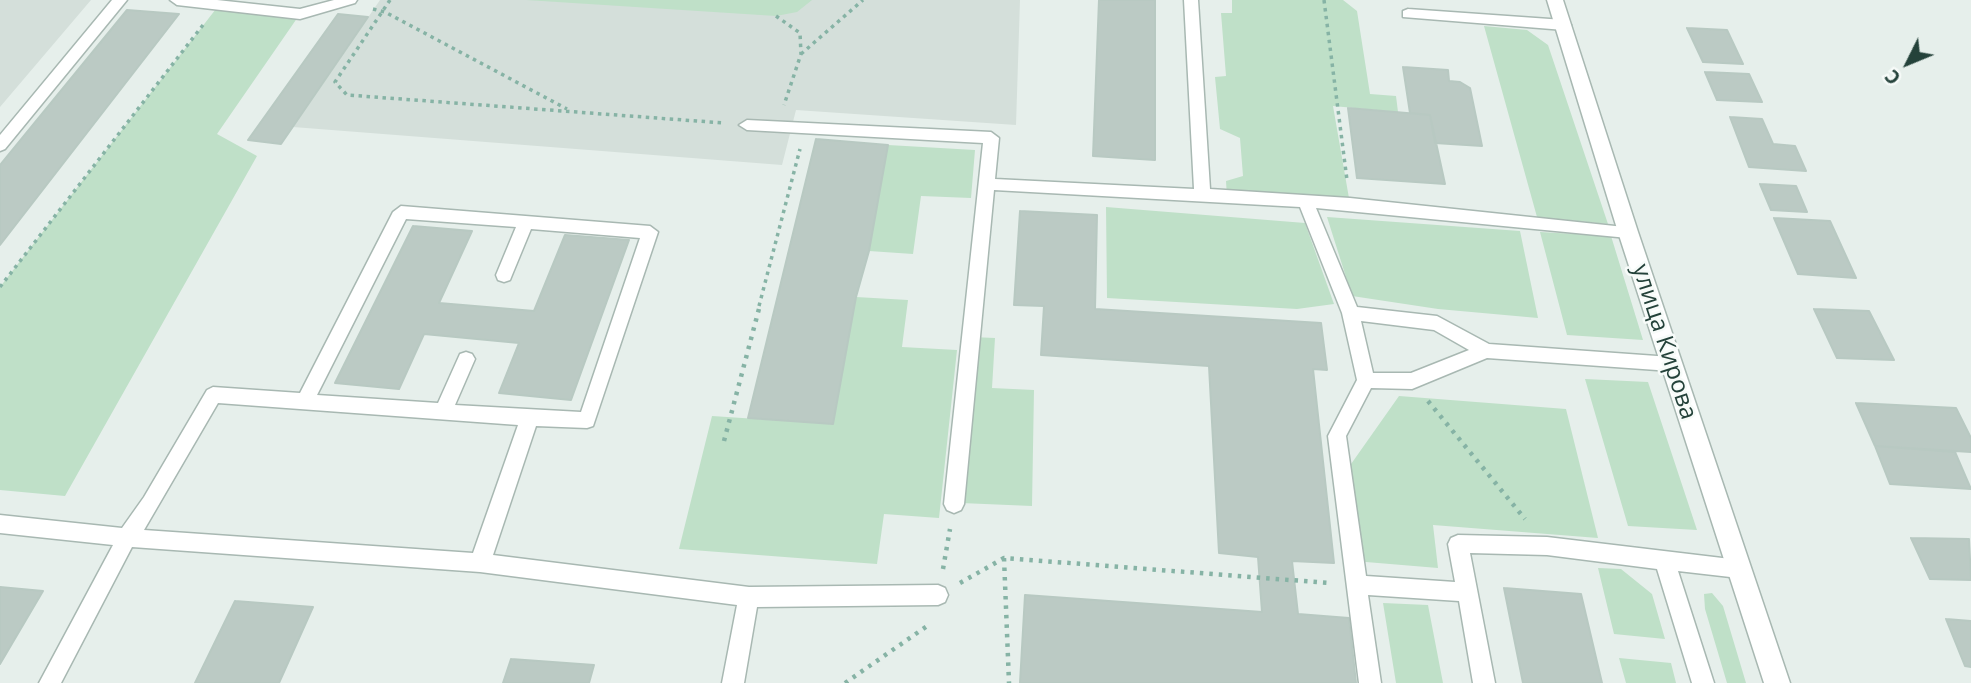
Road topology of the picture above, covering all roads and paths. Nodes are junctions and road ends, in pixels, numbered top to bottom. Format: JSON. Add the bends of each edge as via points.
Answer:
{"nodes":[{"id":1,"x":120,"y":0,"type":"edge"},
{"id":2,"x":177,"y":0,"type":"edge"},
{"id":3,"x":350,"y":0,"type":"edge"},
{"id":4,"x":390,"y":0,"type":"edge"},
{"id":5,"x":863,"y":0,"type":"edge"},
{"id":6,"x":1191,"y":0,"type":"edge"},
{"id":7,"x":1324,"y":0,"type":"edge"},
{"id":8,"x":1555,"y":0,"type":"edge"},
{"id":9,"x":221,"y":2,"type":"edge"},
{"id":10,"x":334,"y":5,"type":"junction"},
{"id":11,"x":385,"y":12,"type":"junction"},
{"id":12,"x":1408,"y":14,"type":"dead end"},
{"id":13,"x":776,"y":16,"type":"dead end"},
{"id":14,"x":1564,"y":25,"type":"junction"},
{"id":15,"x":801,"y":54,"type":"junction"},
{"id":16,"x":570,"y":111,"type":"junction"},
{"id":17,"x":747,"y":125,"type":"junction"},
{"id":18,"x":805,"y":127,"type":"junction"},
{"id":19,"x":0,"y":145,"type":"edge"},
{"id":20,"x":987,"y":184,"type":"junction"},
{"id":21,"x":1202,"y":195,"type":"junction"},
{"id":22,"x":1306,"y":202,"type":"junction"},
{"id":23,"x":1350,"y":204,"type":"junction"},
{"id":24,"x":526,"y":222,"type":"junction"},
{"id":25,"x":1628,"y":232,"type":"junction"},
{"id":26,"x":504,"y":275,"type":"dead end"},
{"id":27,"x":0,"y":288,"type":"edge"},
{"id":28,"x":1351,"y":313,"type":"junction"},
{"id":29,"x":1486,"y":351,"type":"junction"},
{"id":30,"x":466,"y":359,"type":"dead end"},
{"id":31,"x":1671,"y":363,"type":"junction"},
{"id":32,"x":1366,"y":380,"type":"junction"},
{"id":33,"x":1412,"y":381,"type":"junction"},
{"id":34,"x":305,"y":401,"type":"junction"},
{"id":35,"x":444,"y":410,"type":"junction"},
{"id":36,"x":530,"y":418,"type":"junction"},
{"id":37,"x":724,"y":441,"type":"dead end"},
{"id":38,"x":954,"y":504,"type":"joint"},
{"id":39,"x":0,"y":524,"type":"edge"},
{"id":40,"x":127,"y":538,"type":"junction"},
{"id":41,"x":1547,"y":547,"type":"junction"},
{"id":42,"x":1004,"y":558,"type":"junction"},
{"id":43,"x":1665,"y":561,"type":"junction"},
{"id":44,"x":480,"y":563,"type":"junction"},
{"id":45,"x":1740,"y":569,"type":"junction"},
{"id":46,"x":1358,"y":585,"type":"junction"},
{"id":47,"x":1467,"y":592,"type":"junction"},
{"id":48,"x":938,"y":595,"type":"junction"},
{"id":49,"x":749,"y":597,"type":"junction"},
{"id":50,"x":50,"y":683,"type":"edge"},
{"id":51,"x":733,"y":683,"type":"edge"},
{"id":52,"x":845,"y":683,"type":"edge"},
{"id":53,"x":1009,"y":683,"type":"edge"},
{"id":54,"x":1370,"y":683,"type":"edge"},
{"id":55,"x":1484,"y":683,"type":"edge"},
{"id":56,"x":1703,"y":683,"type":"edge"},
{"id":57,"x":1777,"y":683,"type":"edge"}],
"edges":[{"from":1,"to":19,"type":"lane"},
{"from":2,"to":9,"type":"lane"},
{"from":3,"to":10,"type":"lane"},
{"from":4,"to":11,"type":"path"},
{"from":5,"to":15,"type":"path"},
{"from":6,"to":21,"type":"lane"},
{"from":7,"to":23,"type":"path"},
{"from":8,"to":14,"type":"street","name":"улица Кирова"},
{"from":9,"to":10,"type":"lane","via":[[300,14]]},
{"from":9,"to":27,"type":"path"},
{"from":10,"to":11,"type":"path"},
{"from":11,"to":16,"type":"path"},
{"from":11,"to":16,"type":"path","via":[[335,82],[347,95]]},
{"from":12,"to":14,"type":"lane"},
{"from":13,"to":15,"type":"path","via":[[800,33]]},
{"from":14,"to":25,"type":"street","name":"улица Кирова"},
{"from":15,"to":17,"type":"path","via":[[784,105]]},
{"from":16,"to":17,"type":"path"},
{"from":17,"to":18,"type":"lane"},
{"from":18,"to":20,"type":"lane","via":[[991,138]]},
{"from":18,"to":37,"type":"path"},
{"from":20,"to":21,"type":"lane"},
{"from":20,"to":38,"type":"lane"},
{"from":21,"to":22,"type":"lane"},
{"from":22,"to":23,"type":"lane"},
{"from":22,"to":28,"type":"lane"},
{"from":23,"to":25,"type":"lane"},
{"from":24,"to":26,"type":"lane"},
{"from":24,"to":34,"type":"lane","via":[[401,212]]},
{"from":24,"to":36,"type":"lane","via":[[650,232],[587,420]]},
{"from":25,"to":31,"type":"street","name":"улица Кирова"},
{"from":28,"to":29,"type":"lane","via":[[1437,323]]},
{"from":28,"to":32,"type":"lane"},
{"from":29,"to":31,"type":"lane"},
{"from":29,"to":33,"type":"lane"},
{"from":30,"to":35,"type":"lane"},
{"from":31,"to":45,"type":"street","name":"улица Кирова"},
{"from":32,"to":33,"type":"lane"},
{"from":32,"to":46,"type":"lane","via":[[1337,436]]},
{"from":33,"to":41,"type":"path"},
{"from":34,"to":35,"type":"lane"},
{"from":34,"to":40,"type":"lane","via":[[213,396]]},
{"from":35,"to":36,"type":"lane"},
{"from":36,"to":44,"type":"lane"},
{"from":38,"to":48,"type":"path"},
{"from":39,"to":40,"type":"lane"},
{"from":40,"to":44,"type":"lane"},
{"from":40,"to":50,"type":"lane"},
{"from":41,"to":43,"type":"lane"},
{"from":41,"to":47,"type":"lane","via":[[1458,544]]},
{"from":42,"to":46,"type":"path"},
{"from":42,"to":48,"type":"path"},
{"from":42,"to":53,"type":"path"},
{"from":43,"to":45,"type":"lane"},
{"from":43,"to":56,"type":"lane"},
{"from":44,"to":49,"type":"lane"},
{"from":45,"to":57,"type":"street","name":"улица Кирова"},
{"from":46,"to":47,"type":"lane"},
{"from":46,"to":54,"type":"lane"},
{"from":47,"to":55,"type":"lane"},
{"from":48,"to":49,"type":"lane"},
{"from":48,"to":52,"type":"path","via":[[932,623]]},
{"from":49,"to":51,"type":"lane"}]}
